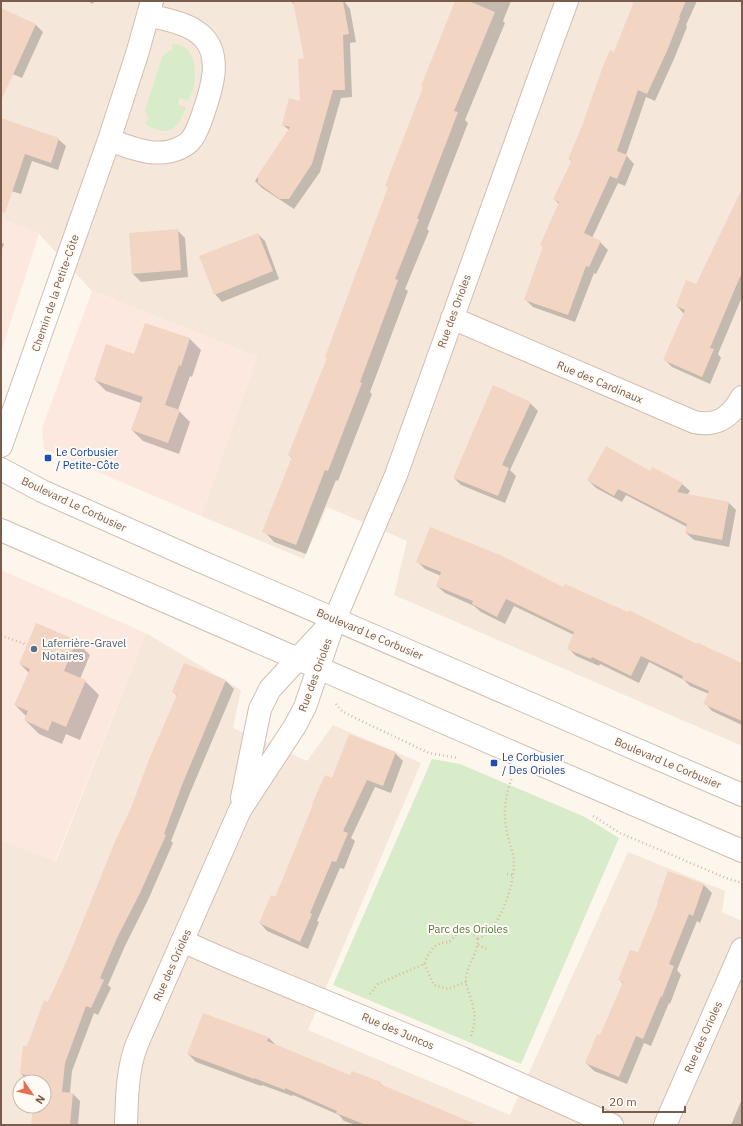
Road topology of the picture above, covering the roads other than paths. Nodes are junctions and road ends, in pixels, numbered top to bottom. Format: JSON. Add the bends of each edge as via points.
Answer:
{"nodes":[{"id":1,"x":567,"y":1,"type":"edge"},
{"id":2,"x":150,"y":8,"type":"edge"},
{"id":3,"x":109,"y":140,"type":"junction"},
{"id":4,"x":452,"y":318,"type":"junction"},
{"id":5,"x":742,"y":397,"type":"edge"},
{"id":6,"x":1,"y":446,"type":"edge"},
{"id":7,"x":1,"y":469,"type":"edge"},
{"id":8,"x":2,"y":533,"type":"edge"},
{"id":9,"x":335,"y":619,"type":"junction"},
{"id":10,"x":297,"y":658,"type":"junction"},
{"id":11,"x":319,"y":668,"type":"junction"},
{"id":12,"x":742,"y":795,"type":"edge"},
{"id":13,"x":240,"y":810,"type":"junction"},
{"id":14,"x":742,"y":851,"type":"edge"},
{"id":15,"x":182,"y":941,"type":"junction"},
{"id":16,"x":742,"y":949,"type":"edge"},
{"id":17,"x":126,"y":1125,"type":"edge"},
{"id":18,"x":612,"y":1125,"type":"edge"},
{"id":19,"x":665,"y":1125,"type":"edge"}],
"edges":[{"from":1,"to":4,"type":"street","name":"Rue des Orioles"},
{"from":2,"to":3,"type":"street","name":"Chemin de la Petite-Côte","via":[[138,54]]},
{"from":2,"to":3,"type":"street","name":"Chemin de la Petite-Côte","via":[[198,32],[206,40],[214,63],[209,98],[190,141],[178,149],[144,152]]},
{"from":3,"to":6,"type":"street","name":"Chemin de la Petite-Côte"},
{"from":4,"to":5,"type":"street","name":"Rue des Cardinaux","via":[[694,422],[718,422]]},
{"from":4,"to":9,"type":"street","name":"Rue des Orioles","via":[[396,475]]},
{"from":7,"to":9,"type":"street","name":"Boulevard Le Corbusier","via":[[50,494]]},
{"from":8,"to":10,"type":"street"},
{"from":9,"to":10,"type":"street","name":"Rue des Orioles"},
{"from":9,"to":11,"type":"street","name":"Rue des Orioles"},
{"from":9,"to":12,"type":"street","name":"Boulevard Le Corbusier"},
{"from":10,"to":11,"type":"street"},
{"from":10,"to":13,"type":"street","name":"Rue des Orioles","via":[[270,689],[260,709]]},
{"from":11,"to":13,"type":"street","name":"Rue des Orioles","via":[[295,726]]},
{"from":11,"to":14,"type":"street"},
{"from":13,"to":15,"type":"street","name":"Rue des Orioles"},
{"from":15,"to":17,"type":"street","name":"Rue des Orioles","via":[[133,1055],[128,1078]]},
{"from":15,"to":18,"type":"street","name":"Rue des Juncos","via":[[462,1058]]},
{"from":16,"to":19,"type":"street","name":"Rue des Orioles"}]}
